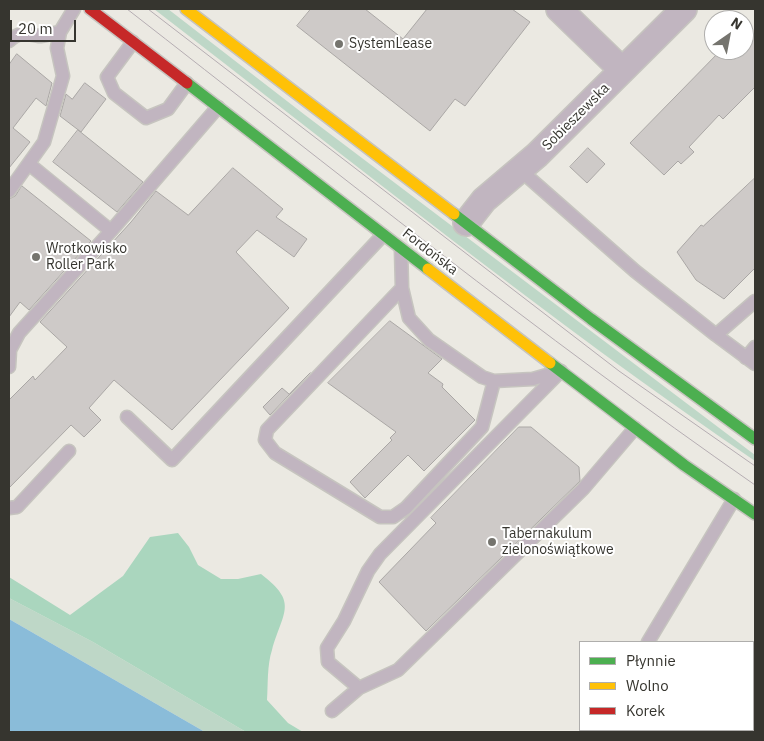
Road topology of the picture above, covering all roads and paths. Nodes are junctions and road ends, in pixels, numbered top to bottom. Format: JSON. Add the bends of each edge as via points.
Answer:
{"nodes":[{"id":1,"x":74,"y":9,"type":"edge"},
{"id":2,"x":90,"y":9,"type":"edge"},
{"id":3,"x":186,"y":9,"type":"edge"},
{"id":4,"x":559,"y":9,"type":"edge"},
{"id":5,"x":684,"y":9,"type":"edge"},
{"id":6,"x":60,"y":32,"type":"junction"},
{"id":7,"x":9,"y":41,"type":"edge"},
{"id":8,"x":133,"y":42,"type":"junction"},
{"id":9,"x":622,"y":70,"type":"junction"},
{"id":10,"x":187,"y":83,"type":"junction"},
{"id":11,"x":218,"y":107,"type":"junction"},
{"id":12,"x":29,"y":164,"type":"junction"},
{"id":13,"x":519,"y":169,"type":"junction"},
{"id":14,"x":9,"y":190,"type":"edge"},
{"id":15,"x":466,"y":223,"type":"junction"},
{"id":16,"x":110,"y":231,"type":"junction"},
{"id":17,"x":383,"y":234,"type":"junction"},
{"id":18,"x":401,"y":249,"type":"junction"},
{"id":19,"x":402,"y":288,"type":"junction"},
{"id":20,"x":755,"y":301,"type":"edge"},
{"id":21,"x":716,"y":336,"type":"junction"},
{"id":22,"x":755,"y":347,"type":"edge"},
{"id":23,"x":10,"y":350,"type":"edge"},
{"id":24,"x":750,"y":361,"type":"edge"},
{"id":25,"x":9,"y":367,"type":"edge"},
{"id":26,"x":561,"y":371,"type":"junction"},
{"id":27,"x":494,"y":381,"type":"junction"},
{"id":28,"x":128,"y":417,"type":"dead end"},
{"id":29,"x":635,"y":428,"type":"junction"},
{"id":30,"x":755,"y":439,"type":"edge"},
{"id":31,"x":70,"y":451,"type":"dead end"},
{"id":32,"x":734,"y":499,"type":"junction"},
{"id":33,"x":9,"y":508,"type":"edge"},
{"id":34,"x":755,"y":514,"type":"edge"},
{"id":35,"x":649,"y":641,"type":"edge"},
{"id":36,"x":359,"y":688,"type":"junction"},
{"id":37,"x":332,"y":711,"type":"dead end"}],
"edges":[{"from":1,"to":6,"type":"lane"},
{"from":2,"to":8,"type":"main road","name":"Fordońska"},
{"from":3,"to":15,"type":"main road"},
{"from":4,"to":9,"type":"street"},
{"from":5,"to":9,"type":"street","name":"Sobieszewska"},
{"from":6,"to":7,"type":"lane","via":[[40,36],[28,32],[16,34]]},
{"from":6,"to":12,"type":"lane","via":[[57,48],[63,76],[44,142]]},
{"from":8,"to":10,"type":"main road","name":"Fordońska"},
{"from":8,"to":10,"type":"lane","via":[[107,77],[114,93],[146,118],[168,109]]},
{"from":9,"to":13,"type":"street","name":"Sobieszewska"},
{"from":10,"to":11,"type":"main road","name":"Fordońska"},
{"from":11,"to":16,"type":"lane"},
{"from":11,"to":17,"type":"main road","name":"Fordońska"},
{"from":12,"to":14,"type":"lane"},
{"from":12,"to":16,"type":"lane"},
{"from":13,"to":15,"type":"street","name":"Sobieszewska","via":[[484,200]]},
{"from":13,"to":21,"type":"lane"},
{"from":15,"to":30,"type":"main road","via":[[654,367]]},
{"from":16,"to":23,"type":"lane","via":[[19,332]]},
{"from":17,"to":18,"type":"main road","name":"Fordońska"},
{"from":17,"to":28,"type":"lane","via":[[172,460]]},
{"from":18,"to":19,"type":"lane"},
{"from":18,"to":26,"type":"main road","name":"Fordońska"},
{"from":19,"to":27,"type":"lane","via":[[409,318],[429,340],[482,377]]},
{"from":19,"to":27,"type":"lane","via":[[267,430],[265,440],[275,453],[380,517],[393,517],[406,508],[482,427]]},
{"from":20,"to":21,"type":"lane"},
{"from":21,"to":24,"type":"lane"},
{"from":22,"to":24,"type":"lane"},
{"from":23,"to":25,"type":"lane"},
{"from":26,"to":27,"type":"lane","via":[[533,378]]},
{"from":26,"to":29,"type":"main road","name":"Fordońska"},
{"from":26,"to":36,"type":"lane","via":[[380,554],[368,571],[327,648],[328,662]]},
{"from":29,"to":32,"type":"main road","name":"Fordońska"},
{"from":29,"to":36,"type":"lane","via":[[583,489],[398,670]]},
{"from":31,"to":33,"type":"lane","via":[[17,506]]},
{"from":32,"to":34,"type":"main road","name":"Fordońska"},
{"from":32,"to":35,"type":"lane"},
{"from":36,"to":37,"type":"lane"}]}
